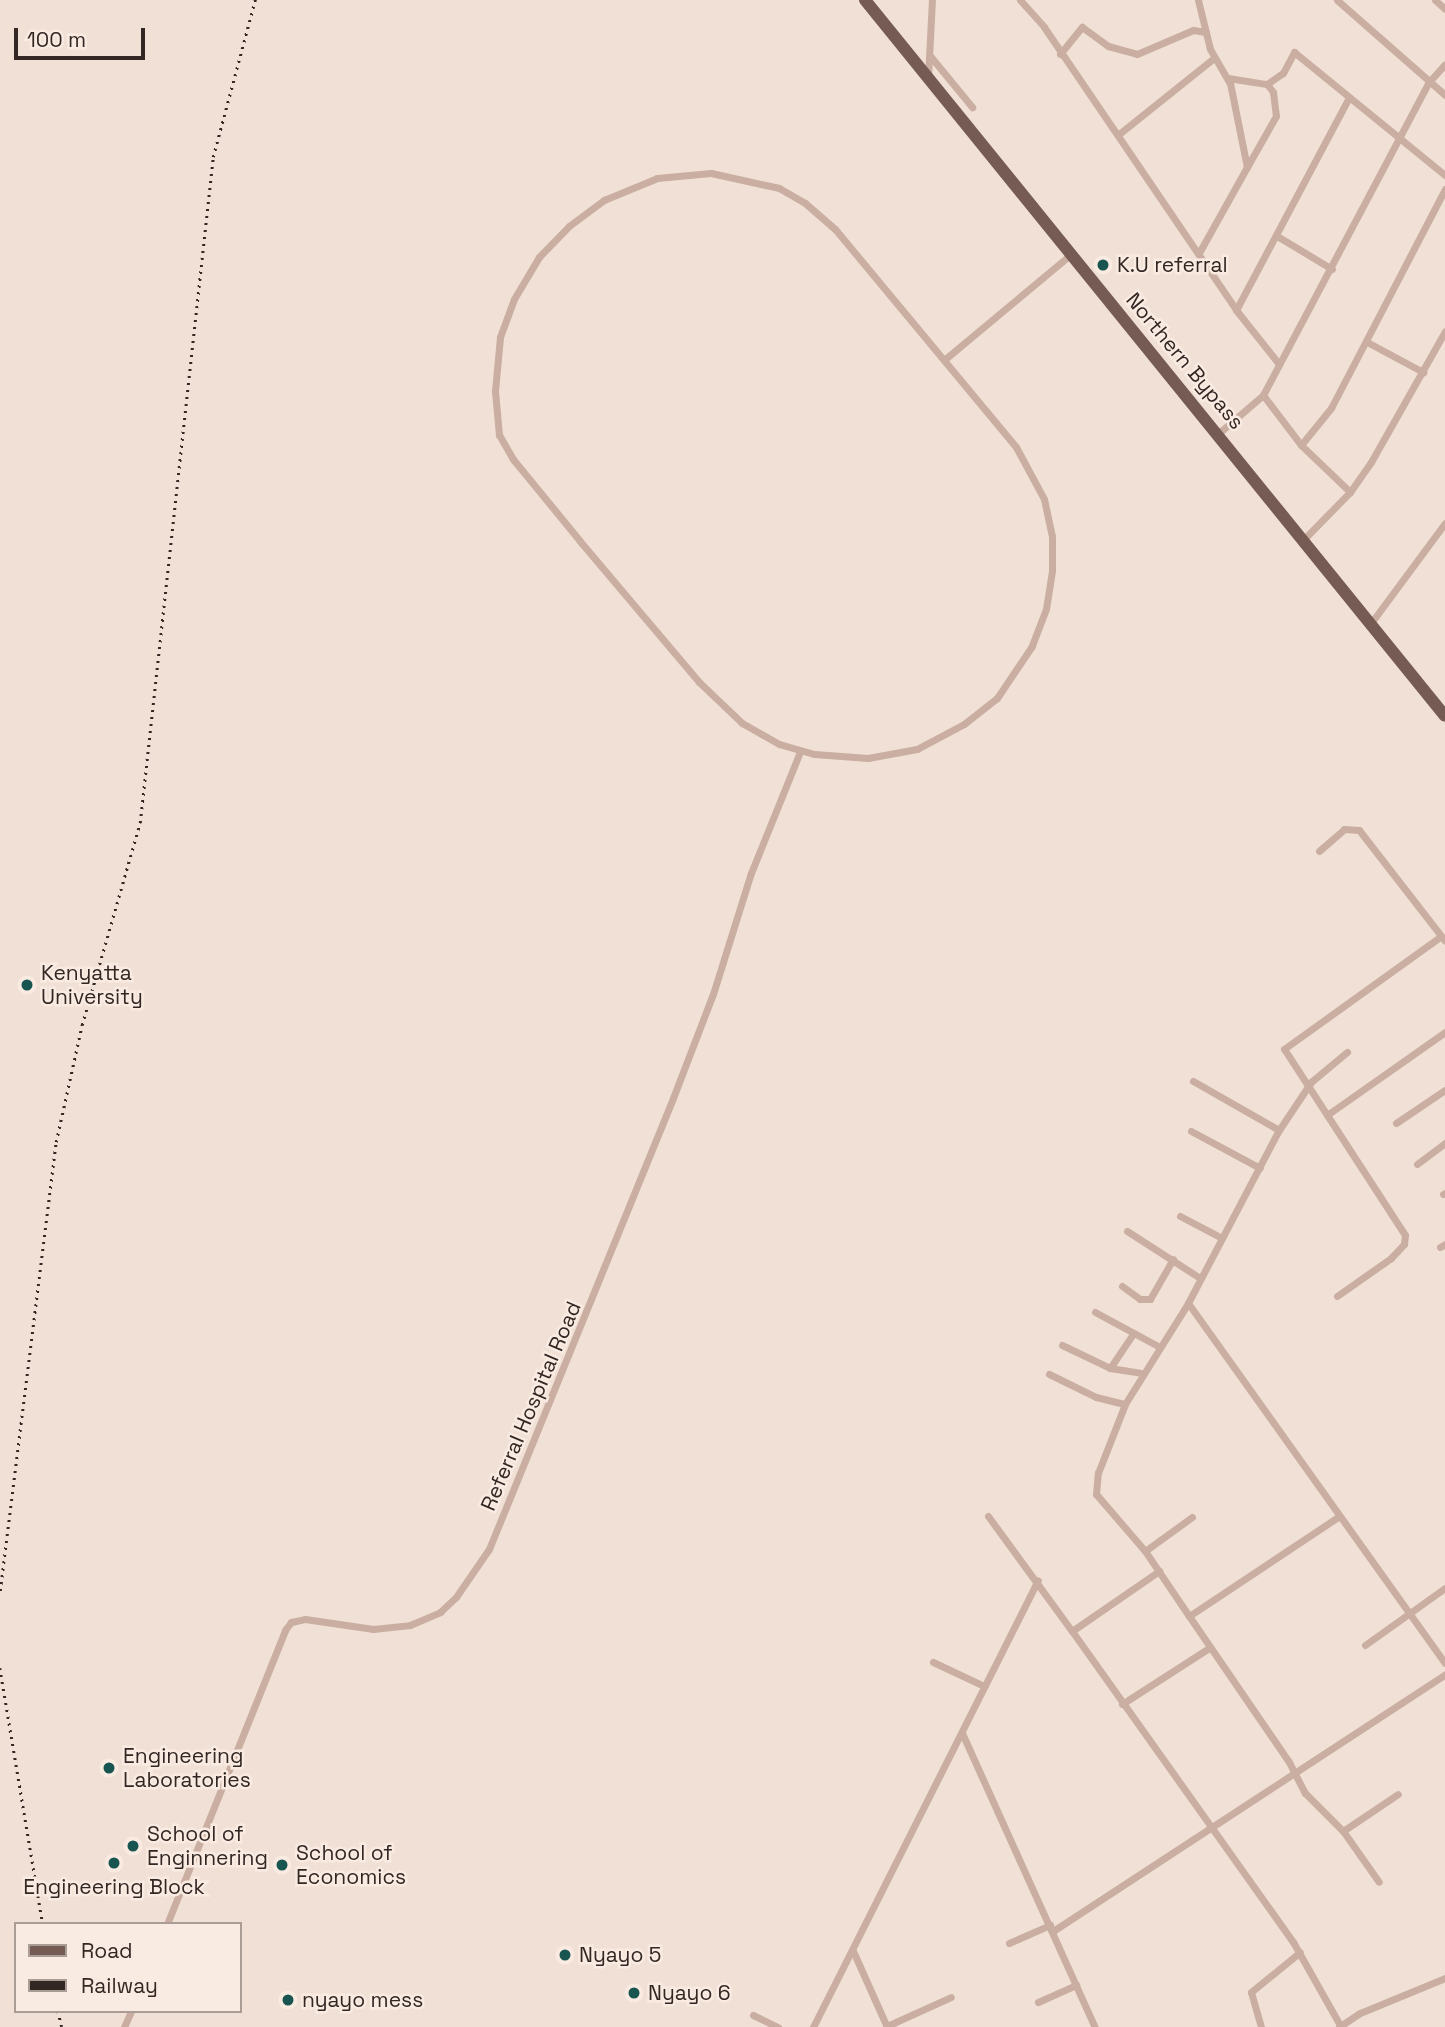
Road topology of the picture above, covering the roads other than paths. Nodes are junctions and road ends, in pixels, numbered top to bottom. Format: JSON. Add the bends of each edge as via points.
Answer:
{"nodes":[{"id":1,"x":866,"y":0,"type":"edge"},
{"id":2,"x":932,"y":0,"type":"edge"},
{"id":3,"x":1020,"y":0,"type":"edge"},
{"id":4,"x":1198,"y":0,"type":"edge"},
{"id":5,"x":1337,"y":0,"type":"edge"},
{"id":6,"x":1434,"y":0,"type":"edge"},
{"id":7,"x":1445,"y":9,"type":"edge"},
{"id":8,"x":1206,"y":32,"type":"junction"},
{"id":9,"x":1060,"y":54,"type":"junction"},
{"id":10,"x":931,"y":57,"type":"junction"},
{"id":11,"x":1214,"y":58,"type":"junction"},
{"id":12,"x":1445,"y":64,"type":"edge"},
{"id":13,"x":1228,"y":78,"type":"junction"},
{"id":14,"x":927,"y":79,"type":"junction"},
{"id":15,"x":1428,"y":83,"type":"junction"},
{"id":16,"x":1267,"y":84,"type":"junction"},
{"id":17,"x":1445,"y":95,"type":"edge"},
{"id":18,"x":1348,"y":99,"type":"junction"},
{"id":19,"x":972,"y":107,"type":"dead end"},
{"id":20,"x":1119,"y":134,"type":"junction"},
{"id":21,"x":1398,"y":140,"type":"junction"},
{"id":22,"x":1247,"y":167,"type":"junction"},
{"id":23,"x":1445,"y":175,"type":"edge"},
{"id":24,"x":1445,"y":189,"type":"edge"},
{"id":25,"x":1277,"y":236,"type":"junction"},
{"id":26,"x":1199,"y":253,"type":"junction"},
{"id":27,"x":1071,"y":254,"type":"junction"},
{"id":28,"x":1332,"y":269,"type":"junction"},
{"id":29,"x":1236,"y":310,"type":"junction"},
{"id":30,"x":1444,"y":334,"type":"edge"},
{"id":31,"x":1367,"y":342,"type":"junction"},
{"id":32,"x":944,"y":360,"type":"junction"},
{"id":33,"x":1279,"y":364,"type":"junction"},
{"id":34,"x":1423,"y":372,"type":"junction"},
{"id":35,"x":1263,"y":395,"type":"junction"},
{"id":36,"x":1219,"y":433,"type":"junction"},
{"id":37,"x":1301,"y":445,"type":"junction"},
{"id":38,"x":1350,"y":492,"type":"junction"},
{"id":39,"x":1445,"y":523,"type":"edge"},
{"id":40,"x":1305,"y":538,"type":"junction"},
{"id":41,"x":1371,"y":623,"type":"junction"},
{"id":42,"x":1445,"y":716,"type":"edge"},
{"id":43,"x":800,"y":752,"type":"junction"},
{"id":44,"x":1319,"y":851,"type":"dead end"},
{"id":45,"x":1443,"y":938,"type":"edge"},
{"id":46,"x":1445,"y":1032,"type":"edge"},
{"id":47,"x":1347,"y":1052,"type":"dead end"},
{"id":48,"x":1193,"y":1081,"type":"dead end"},
{"id":49,"x":1306,"y":1087,"type":"junction"},
{"id":50,"x":1445,"y":1090,"type":"edge"},
{"id":51,"x":1327,"y":1115,"type":"junction"},
{"id":52,"x":1396,"y":1123,"type":"dead end"},
{"id":53,"x":1279,"y":1130,"type":"junction"},
{"id":54,"x":1191,"y":1131,"type":"dead end"},
{"id":55,"x":1445,"y":1143,"type":"edge"},
{"id":56,"x":1418,"y":1164,"type":"dead end"},
{"id":57,"x":1260,"y":1168,"type":"junction"},
{"id":58,"x":1180,"y":1216,"type":"dead end"},
{"id":59,"x":1127,"y":1231,"type":"dead end"},
{"id":60,"x":1222,"y":1238,"type":"junction"},
{"id":61,"x":1173,"y":1259,"type":"junction"},
{"id":62,"x":1200,"y":1278,"type":"junction"},
{"id":63,"x":1122,"y":1286,"type":"dead end"},
{"id":64,"x":1337,"y":1296,"type":"dead end"},
{"id":65,"x":1188,"y":1303,"type":"junction"},
{"id":66,"x":1096,"y":1312,"type":"dead end"},
{"id":67,"x":1132,"y":1335,"type":"junction"},
{"id":68,"x":1062,"y":1345,"type":"dead end"},
{"id":69,"x":1158,"y":1346,"type":"junction"},
{"id":70,"x":1110,"y":1368,"type":"junction"},
{"id":71,"x":1143,"y":1373,"type":"junction"},
{"id":72,"x":1049,"y":1374,"type":"dead end"},
{"id":73,"x":1125,"y":1404,"type":"junction"},
{"id":74,"x":988,"y":1516,"type":"dead end"},
{"id":75,"x":1192,"y":1517,"type":"dead end"},
{"id":76,"x":1338,"y":1517,"type":"junction"},
{"id":77,"x":1145,"y":1551,"type":"junction"},
{"id":78,"x":1159,"y":1571,"type":"junction"},
{"id":79,"x":1038,"y":1580,"type":"junction"},
{"id":80,"x":1445,"y":1588,"type":"edge"},
{"id":81,"x":1407,"y":1615,"type":"junction"},
{"id":82,"x":1189,"y":1616,"type":"junction"},
{"id":83,"x":1072,"y":1631,"type":"junction"},
{"id":84,"x":1365,"y":1645,"type":"dead end"},
{"id":85,"x":1209,"y":1648,"type":"junction"},
{"id":86,"x":933,"y":1662,"type":"dead end"},
{"id":87,"x":1445,"y":1663,"type":"edge"},
{"id":88,"x":1445,"y":1674,"type":"edge"},
{"id":89,"x":984,"y":1686,"type":"junction"},
{"id":90,"x":1122,"y":1704,"type":"junction"},
{"id":91,"x":962,"y":1733,"type":"junction"},
{"id":92,"x":1293,"y":1772,"type":"junction"},
{"id":93,"x":1398,"y":1794,"type":"dead end"},
{"id":94,"x":1213,"y":1827,"type":"junction"},
{"id":95,"x":1343,"y":1831,"type":"junction"},
{"id":96,"x":1380,"y":1882,"type":"dead end"},
{"id":97,"x":168,"y":1922,"type":"edge"},
{"id":98,"x":1052,"y":1928,"type":"junction"},
{"id":99,"x":1009,"y":1943,"type":"dead end"},
{"id":100,"x":853,"y":1951,"type":"junction"},
{"id":101,"x":1300,"y":1952,"type":"junction"},
{"id":102,"x":1445,"y":1978,"type":"edge"},
{"id":103,"x":1076,"y":1985,"type":"junction"},
{"id":104,"x":951,"y":1997,"type":"dead end"},
{"id":105,"x":1038,"y":2002,"type":"dead end"},
{"id":106,"x":753,"y":2015,"type":"dead end"},
{"id":107,"x":887,"y":2026,"type":"edge"},
{"id":108,"x":1339,"y":2026,"type":"edge"},
{"id":109,"x":778,"y":2027,"type":"edge"},
{"id":110,"x":813,"y":2027,"type":"edge"},
{"id":111,"x":1095,"y":2027,"type":"edge"},
{"id":112,"x":1261,"y":2027,"type":"edge"}],
"edges":[{"from":1,"to":14,"type":"main road","name":"Northern Bypass"},
{"from":2,"to":10,"type":"street"},
{"from":3,"to":9,"type":"street"},
{"from":4,"to":8,"type":"street"},
{"from":5,"to":15,"type":"street"},
{"from":6,"to":7,"type":"street"},
{"from":8,"to":9,"type":"street","via":[[1193,30],[1137,54],[1108,46],[1082,27]]},
{"from":8,"to":11,"type":"street"},
{"from":9,"to":20,"type":"street"},
{"from":10,"to":14,"type":"street"},
{"from":10,"to":19,"type":"street"},
{"from":11,"to":13,"type":"street"},
{"from":11,"to":20,"type":"street"},
{"from":12,"to":15,"type":"street"},
{"from":13,"to":16,"type":"street"},
{"from":13,"to":22,"type":"street"},
{"from":14,"to":27,"type":"main road","name":"Northern Bypass"},
{"from":15,"to":17,"type":"street"},
{"from":15,"to":21,"type":"street"},
{"from":16,"to":18,"type":"street","via":[[1283,73],[1292,51]]},
{"from":16,"to":22,"type":"street","via":[[1273,92],[1276,116]]},
{"from":18,"to":21,"type":"street"},
{"from":18,"to":25,"type":"street"},
{"from":20,"to":26,"type":"street"},
{"from":21,"to":23,"type":"street"},
{"from":21,"to":28,"type":"street"},
{"from":22,"to":26,"type":"street"},
{"from":24,"to":31,"type":"street"},
{"from":25,"to":28,"type":"street"},
{"from":25,"to":29,"type":"street"},
{"from":26,"to":29,"type":"street"},
{"from":27,"to":32,"type":"street"},
{"from":27,"to":36,"type":"main road","name":"Northern Bypass"},
{"from":28,"to":33,"type":"street"},
{"from":29,"to":33,"type":"street"},
{"from":30,"to":34,"type":"street"},
{"from":31,"to":34,"type":"street"},
{"from":31,"to":37,"type":"street","via":[[1331,408]]},
{"from":32,"to":43,"type":"street","via":[[1016,447],[1044,499],[1053,552],[1040,627],[1008,686],[972,718],[936,741],[882,757]]},
{"from":32,"to":43,"type":"street","via":[[818,212],[763,181],[711,173],[657,178],[604,200],[539,257],[505,322],[496,357],[495,391],[499,435],[513,459],[723,708],[761,734]]},
{"from":33,"to":35,"type":"street"},
{"from":34,"to":38,"type":"street"},
{"from":35,"to":36,"type":"street"},
{"from":35,"to":37,"type":"street"},
{"from":36,"to":40,"type":"main road","name":"Northern Bypass"},
{"from":37,"to":38,"type":"street"},
{"from":38,"to":40,"type":"street"},
{"from":39,"to":41,"type":"street"},
{"from":40,"to":41,"type":"main road","name":"Northern Bypass"},
{"from":41,"to":42,"type":"main road","name":"Northern Bypass"},
{"from":43,"to":97,"type":"street","name":"Referral Hospital Road","via":[[751,873],[678,1087],[489,1549],[456,1597],[440,1612],[410,1625],[373,1629],[305,1619],[291,1622]]},
{"from":44,"to":45,"type":"street","via":[[1344,829],[1359,830]]},
{"from":45,"to":49,"type":"street","via":[[1285,1047],[1284,1053]]},
{"from":46,"to":51,"type":"street"},
{"from":47,"to":49,"type":"street"},
{"from":48,"to":53,"type":"street"},
{"from":49,"to":51,"type":"street"},
{"from":49,"to":53,"type":"street"},
{"from":50,"to":52,"type":"street"},
{"from":51,"to":64,"type":"street","via":[[1406,1240],[1391,1258]]},
{"from":53,"to":57,"type":"street"},
{"from":54,"to":57,"type":"street"},
{"from":55,"to":56,"type":"street"},
{"from":57,"to":60,"type":"street"},
{"from":58,"to":60,"type":"street"},
{"from":59,"to":61,"type":"street"},
{"from":60,"to":62,"type":"street"},
{"from":61,"to":62,"type":"street"},
{"from":61,"to":63,"type":"street","via":[[1150,1299],[1140,1300]]},
{"from":62,"to":65,"type":"street"},
{"from":65,"to":69,"type":"street"},
{"from":65,"to":76,"type":"street"},
{"from":66,"to":67,"type":"street"},
{"from":67,"to":69,"type":"street"},
{"from":67,"to":70,"type":"street"},
{"from":68,"to":70,"type":"street"},
{"from":69,"to":71,"type":"street"},
{"from":70,"to":71,"type":"street"},
{"from":71,"to":73,"type":"street"},
{"from":72,"to":73,"type":"street","via":[[1096,1397]]},
{"from":73,"to":77,"type":"street","via":[[1094,1486]]},
{"from":74,"to":79,"type":"street"},
{"from":75,"to":77,"type":"street"},
{"from":76,"to":81,"type":"street"},
{"from":76,"to":82,"type":"street"},
{"from":77,"to":78,"type":"street"},
{"from":78,"to":82,"type":"street"},
{"from":78,"to":83,"type":"street"},
{"from":79,"to":83,"type":"street"},
{"from":79,"to":89,"type":"street"},
{"from":80,"to":81,"type":"street"},
{"from":81,"to":84,"type":"street"},
{"from":81,"to":87,"type":"street"},
{"from":82,"to":85,"type":"street"},
{"from":83,"to":90,"type":"street"},
{"from":85,"to":90,"type":"street"},
{"from":85,"to":92,"type":"street"},
{"from":86,"to":89,"type":"street"},
{"from":88,"to":92,"type":"street","via":[[1353,1738]]},
{"from":89,"to":91,"type":"street"},
{"from":90,"to":94,"type":"street"},
{"from":91,"to":98,"type":"street"},
{"from":91,"to":100,"type":"street"},
{"from":92,"to":94,"type":"street"},
{"from":92,"to":95,"type":"street","via":[[1305,1793]]},
{"from":93,"to":95,"type":"street"},
{"from":94,"to":98,"type":"street"},
{"from":94,"to":101,"type":"street"},
{"from":95,"to":96,"type":"street"},
{"from":98,"to":99,"type":"street"},
{"from":98,"to":103,"type":"street"},
{"from":100,"to":107,"type":"street"},
{"from":100,"to":110,"type":"street"},
{"from":101,"to":108,"type":"street"},
{"from":101,"to":112,"type":"street","via":[[1251,1992]]},
{"from":102,"to":108,"type":"street"},
{"from":103,"to":105,"type":"street"},
{"from":103,"to":111,"type":"street"},
{"from":104,"to":107,"type":"street"},
{"from":106,"to":109,"type":"street"}]}
